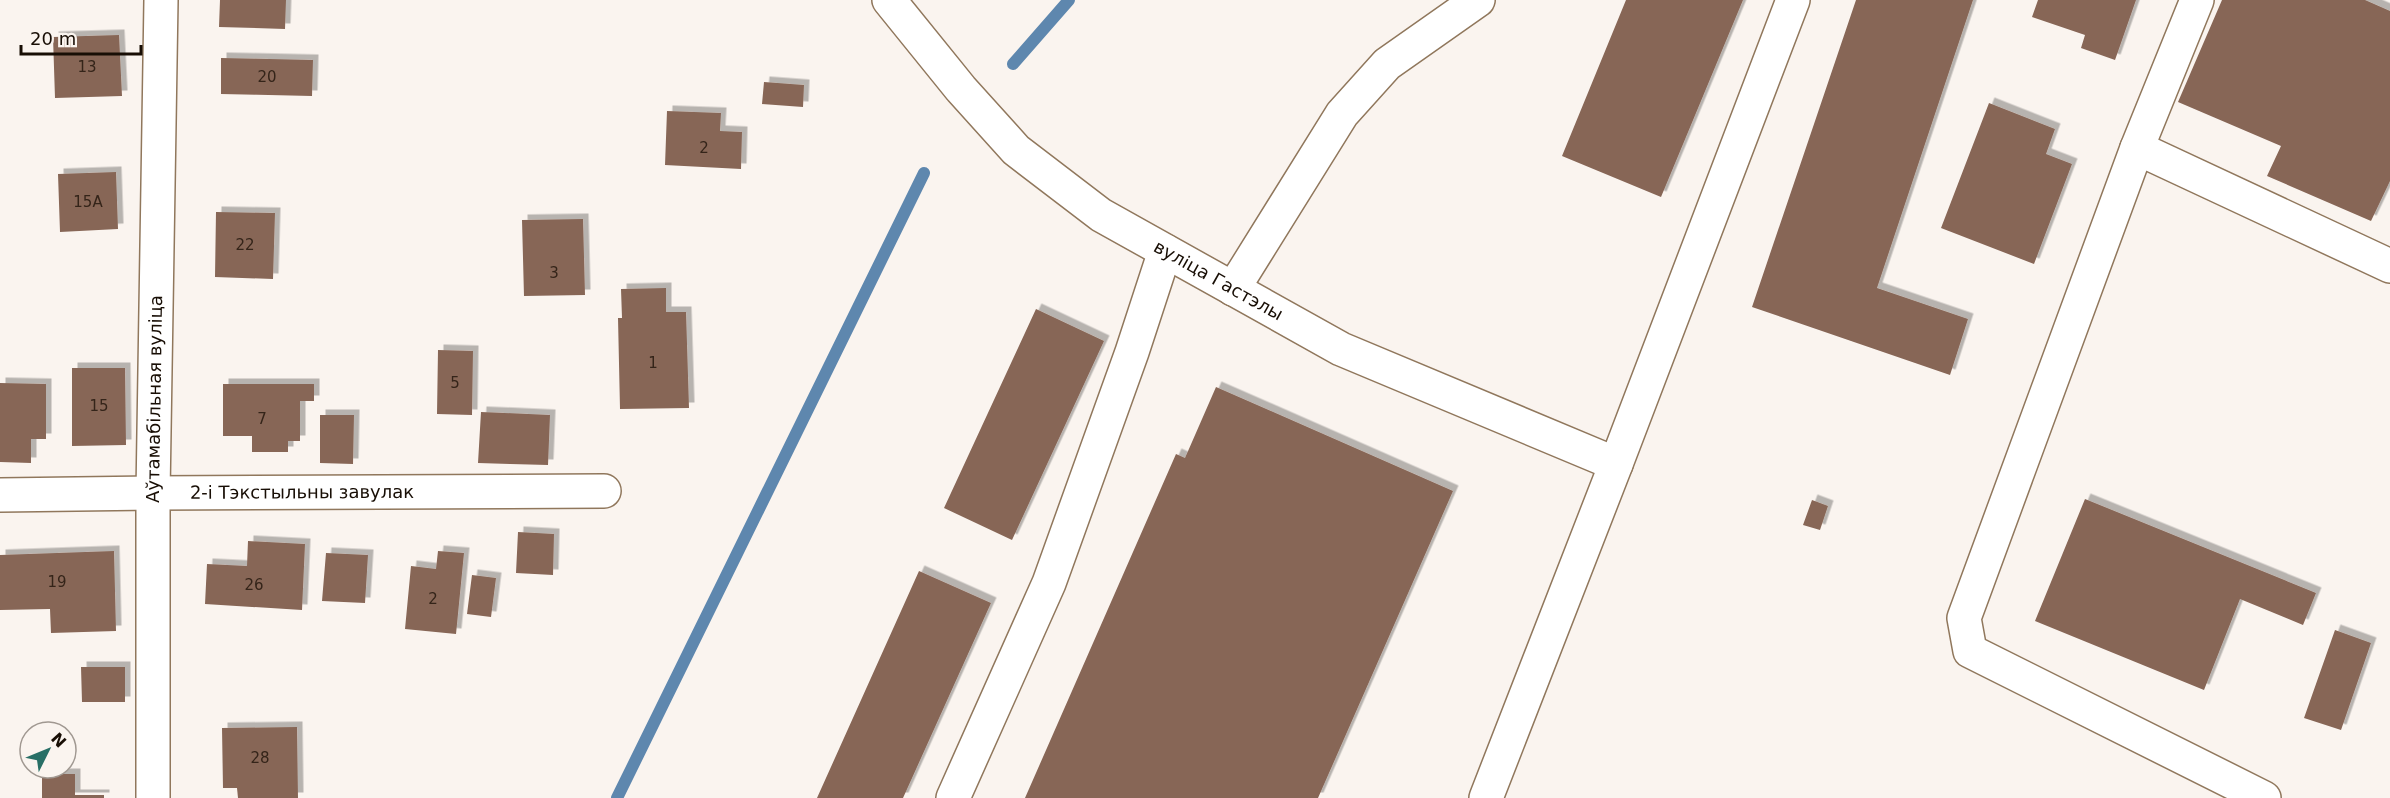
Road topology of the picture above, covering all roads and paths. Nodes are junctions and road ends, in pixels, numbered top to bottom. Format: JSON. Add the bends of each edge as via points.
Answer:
{"nodes":[{"id":1,"x":161,"y":0,"type":"edge"},
{"id":2,"x":889,"y":0,"type":"edge"},
{"id":3,"x":1478,"y":0,"type":"edge"},
{"id":4,"x":1793,"y":0,"type":"edge"},
{"id":5,"x":2197,"y":0,"type":"edge"},
{"id":6,"x":2137,"y":148,"type":"junction"},
{"id":7,"x":1165,"y":251,"type":"junction"},
{"id":8,"x":2390,"y":266,"type":"edge"},
{"id":9,"x":1233,"y":289,"type":"junction"},
{"id":10,"x":1616,"y":464,"type":"junction"},
{"id":11,"x":604,"y":491,"type":"dead end"},
{"id":12,"x":153,"y":493,"type":"junction"},
{"id":13,"x":0,"y":495,"type":"edge"},
{"id":14,"x":153,"y":798,"type":"edge"},
{"id":15,"x":953,"y":798,"type":"edge"},
{"id":16,"x":1485,"y":798,"type":"edge"},
{"id":17,"x":2264,"y":798,"type":"edge"}],
"edges":[{"from":1,"to":12,"type":"street","name":"Аўтамабільная вуліца"},
{"from":2,"to":7,"type":"street","name":"вуліца Гастэлы","via":[[1016,150],[1101,215]]},
{"from":3,"to":9,"type":"street","via":[[1388,64],[1342,114]]},
{"from":4,"to":10,"type":"street"},
{"from":5,"to":6,"type":"street"},
{"from":6,"to":8,"type":"street"},
{"from":6,"to":17,"type":"street","via":[[1964,618],[1970,651]]},
{"from":7,"to":9,"type":"street","name":"вуліца Гастэлы"},
{"from":7,"to":15,"type":"street","via":[[1049,583]]},
{"from":9,"to":10,"type":"street","name":"вуліца Гастэлы","via":[[1341,349]]},
{"from":10,"to":16,"type":"street"},
{"from":11,"to":12,"type":"street","name":"2-і Тэкстыльны завулак"},
{"from":12,"to":13,"type":"street","name":"2-і Тэкстыльны завулак"},
{"from":12,"to":14,"type":"street","name":"Аўтамабільная вуліца"}]}
